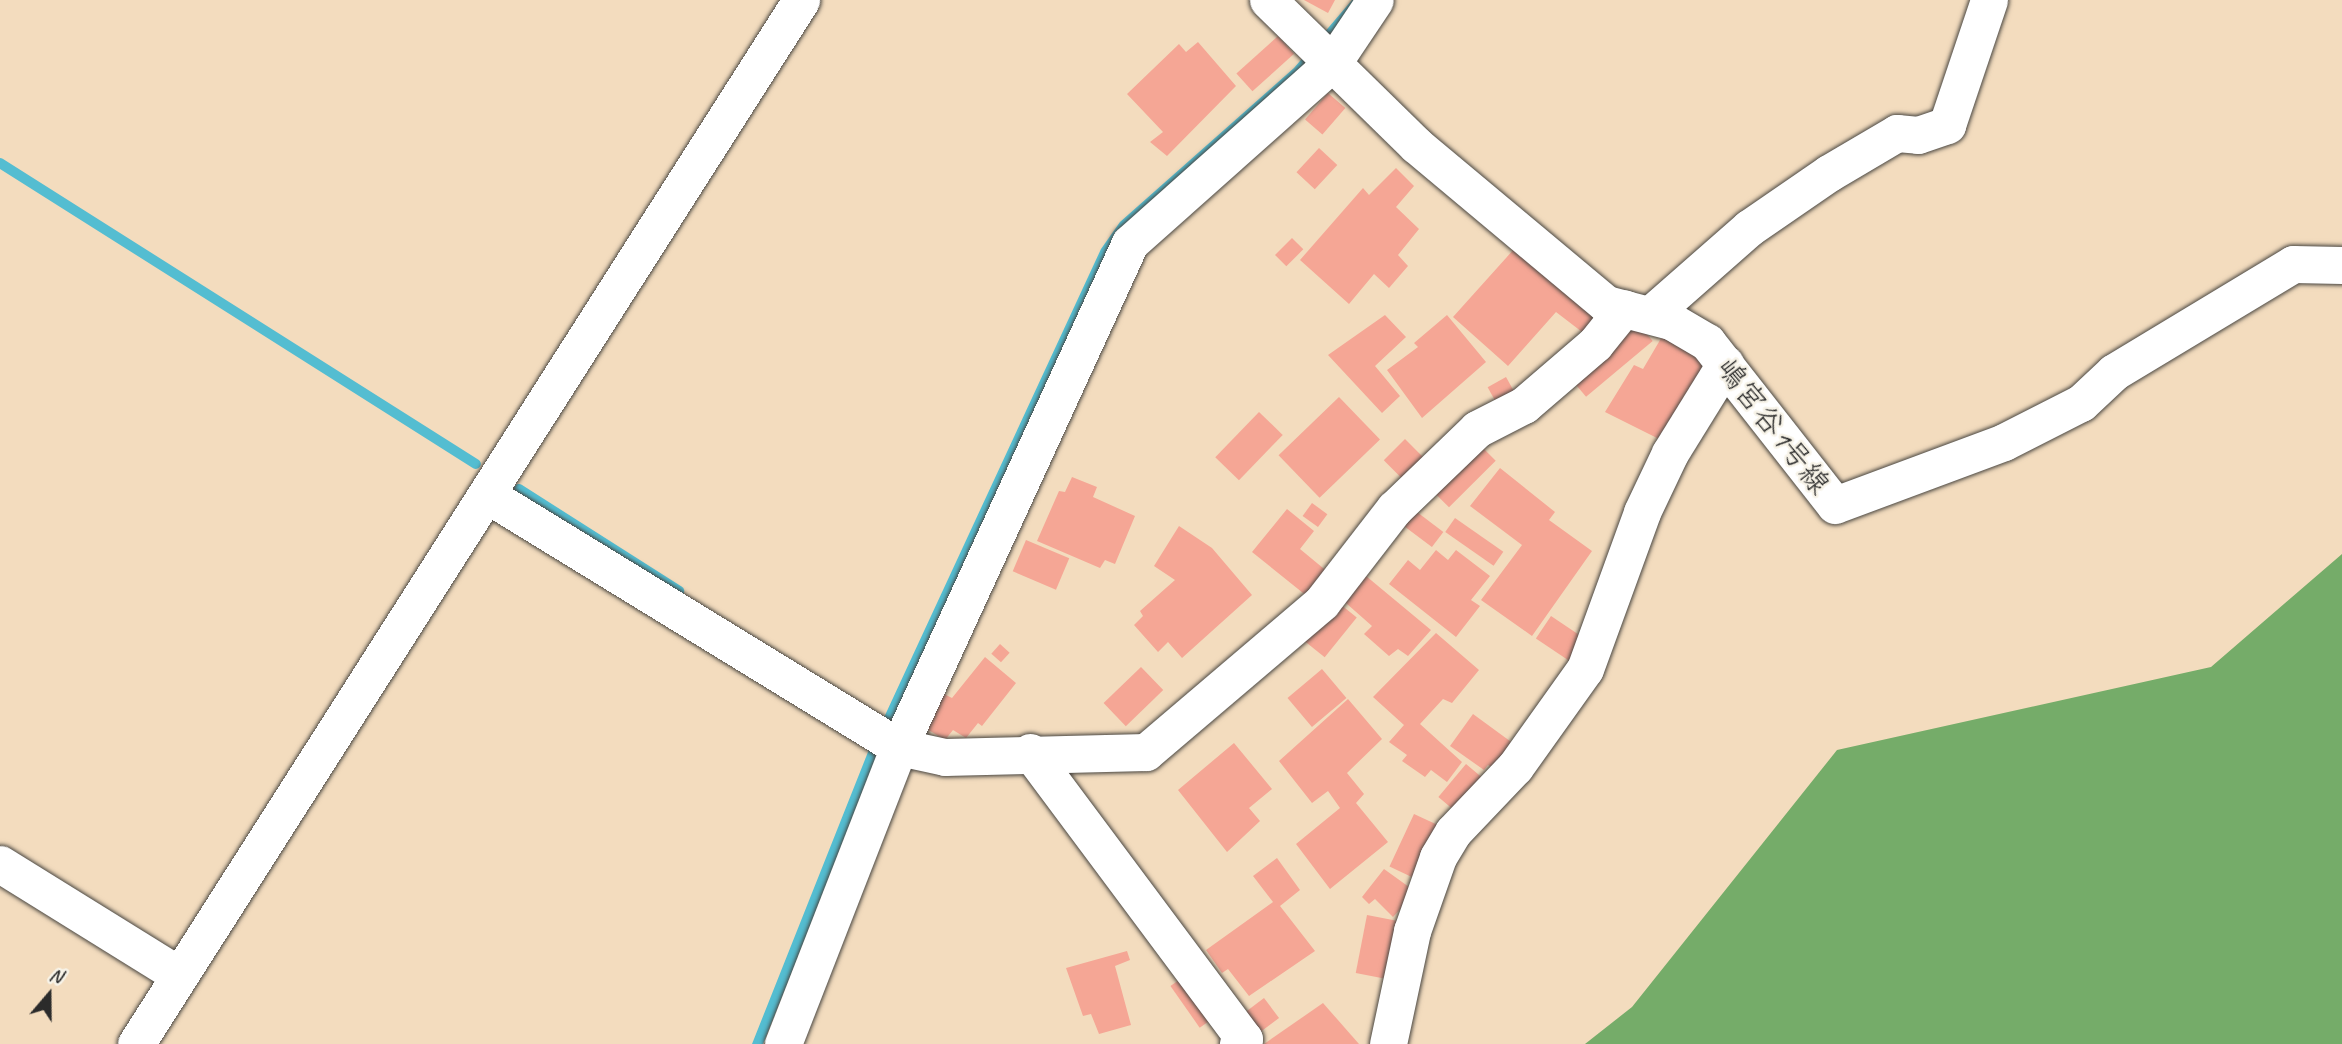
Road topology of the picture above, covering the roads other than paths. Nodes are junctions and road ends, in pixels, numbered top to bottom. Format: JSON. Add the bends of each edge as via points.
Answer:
{"nodes":[{"id":1,"x":801,"y":0,"type":"edge"},
{"id":2,"x":1268,"y":0,"type":"edge"},
{"id":3,"x":1375,"y":0,"type":"edge"},
{"id":4,"x":1989,"y":0,"type":"edge"},
{"id":5,"x":1334,"y":61,"type":"junction"},
{"id":6,"x":2342,"y":265,"type":"edge"},
{"id":7,"x":1637,"y":312,"type":"junction"},
{"id":8,"x":1726,"y":365,"type":"junction"},
{"id":9,"x":489,"y":496,"type":"junction"},
{"id":10,"x":899,"y":747,"type":"junction"},
{"id":11,"x":1030,"y":752,"type":"junction"},
{"id":12,"x":0,"y":864,"type":"edge"},
{"id":13,"x":179,"y":975,"type":"junction"},
{"id":14,"x":136,"y":1044,"type":"edge"},
{"id":15,"x":783,"y":1044,"type":"edge"},
{"id":16,"x":1238,"y":1044,"type":"edge"},
{"id":17,"x":1388,"y":1044,"type":"edge"}],
"edges":[{"from":1,"to":9,"type":"street"},
{"from":2,"to":5,"type":"street","name":"嶋宮谷1号線"},
{"from":3,"to":5,"type":"street"},
{"from":4,"to":7,"type":"street","via":[[1947,125],[1918,135],[1897,133],[1829,173]]},
{"from":5,"to":7,"type":"street","name":"嶋宮谷1号線","via":[[1416,145],[1511,227],[1606,304]]},
{"from":5,"to":10,"type":"street","via":[[1130,243]]},
{"from":6,"to":8,"type":"street","name":"嶋宮谷1号線","via":[[2293,264],[2115,372],[2081,403],[2004,442],[1835,505]]},
{"from":7,"to":8,"type":"street","name":"嶋宮谷1号線","via":[[1671,321],[1707,342]]},
{"from":7,"to":11,"type":"street","via":[[1524,405],[1478,429],[1394,509],[1322,602],[1146,752]]},
{"from":8,"to":17,"type":"street","via":[[1670,453],[1648,500],[1586,670],[1516,767],[1453,832],[1438,857],[1412,931]]},
{"from":9,"to":10,"type":"street"},
{"from":9,"to":13,"type":"street"},
{"from":10,"to":11,"type":"street","via":[[945,757]]},
{"from":10,"to":15,"type":"street"},
{"from":11,"to":16,"type":"street","via":[[1244,1039]]},
{"from":12,"to":13,"type":"street"},
{"from":13,"to":14,"type":"street"}]}
